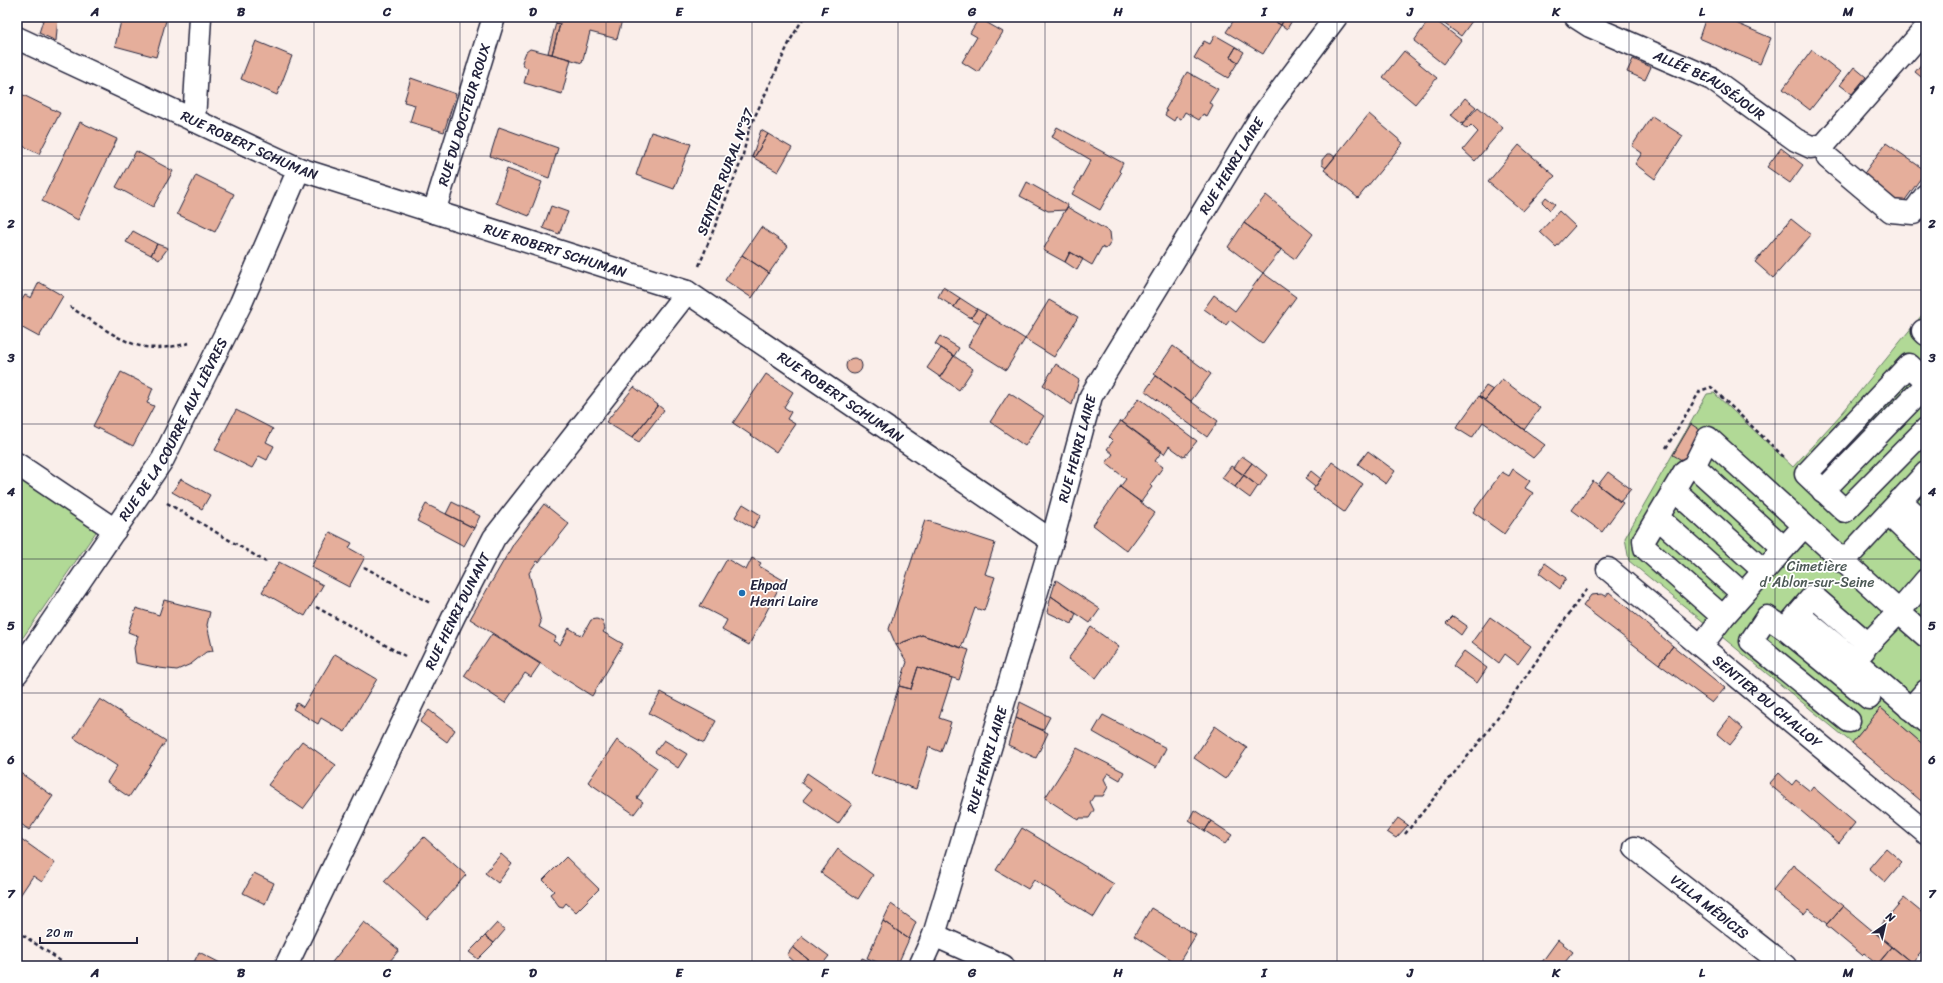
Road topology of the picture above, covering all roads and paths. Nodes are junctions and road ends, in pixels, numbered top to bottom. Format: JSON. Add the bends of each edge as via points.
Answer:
{"nodes":[{"id":1,"x":200,"y":17,"type":"edge"},
{"id":2,"x":494,"y":17,"type":"edge"},
{"id":3,"x":804,"y":17,"type":"edge"},
{"id":4,"x":1336,"y":17,"type":"edge"},
{"id":5,"x":1576,"y":17,"type":"edge"},
{"id":6,"x":1926,"y":28,"type":"edge"},
{"id":7,"x":17,"y":38,"type":"edge"},
{"id":8,"x":194,"y":121,"type":"junction"},
{"id":9,"x":1828,"y":158,"type":"dead end"},
{"id":10,"x":299,"y":170,"type":"junction"},
{"id":11,"x":1926,"y":195,"type":"edge"},
{"id":12,"x":434,"y":212,"type":"junction"},
{"id":13,"x":687,"y":292,"type":"junction"},
{"id":14,"x":70,"y":307,"type":"dead end"},
{"id":15,"x":223,"y":338,"type":"junction"},
{"id":16,"x":1926,"y":381,"type":"edge"},
{"id":17,"x":1926,"y":385,"type":"edge"},
{"id":18,"x":1926,"y":429,"type":"edge"},
{"id":19,"x":1843,"y":434,"type":"junction"},
{"id":20,"x":1861,"y":452,"type":"junction"},
{"id":21,"x":17,"y":464,"type":"edge"},
{"id":22,"x":1694,"y":466,"type":"junction"},
{"id":23,"x":1883,"y":472,"type":"junction"},
{"id":24,"x":1926,"y":473,"type":"edge"},
{"id":25,"x":143,"y":488,"type":"junction"},
{"id":26,"x":1674,"y":490,"type":"junction"},
{"id":27,"x":1823,"y":491,"type":"junction"},
{"id":28,"x":1898,"y":503,"type":"junction"},
{"id":29,"x":1658,"y":518,"type":"junction"},
{"id":30,"x":1925,"y":522,"type":"edge"},
{"id":31,"x":1804,"y":526,"type":"junction"},
{"id":32,"x":115,"y":530,"type":"junction"},
{"id":33,"x":1052,"y":541,"type":"junction"},
{"id":34,"x":1784,"y":548,"type":"junction"},
{"id":35,"x":1926,"y":550,"type":"edge"},
{"id":36,"x":266,"y":562,"type":"dead end"},
{"id":37,"x":1844,"y":562,"type":"junction"},
{"id":38,"x":364,"y":567,"type":"dead end"},
{"id":39,"x":1608,"y":569,"type":"dead end"},
{"id":40,"x":1764,"y":571,"type":"junction"},
{"id":41,"x":1926,"y":580,"type":"edge"},
{"id":42,"x":1743,"y":594,"type":"junction"},
{"id":43,"x":316,"y":607,"type":"dead end"},
{"id":44,"x":1899,"y":611,"type":"junction"},
{"id":45,"x":454,"y":616,"type":"junction"},
{"id":46,"x":1723,"y":617,"type":"junction"},
{"id":47,"x":1791,"y":621,"type":"junction"},
{"id":48,"x":1926,"y":636,"type":"edge"},
{"id":49,"x":1701,"y":646,"type":"junction"},
{"id":50,"x":1861,"y":652,"type":"junction"},
{"id":51,"x":429,"y":669,"type":"junction"},
{"id":52,"x":17,"y":673,"type":"edge"},
{"id":53,"x":1926,"y":691,"type":"edge"},
{"id":54,"x":1869,"y":698,"type":"dead end"},
{"id":55,"x":1918,"y":715,"type":"edge"},
{"id":56,"x":1849,"y":721,"type":"dead end"},
{"id":57,"x":1926,"y":833,"type":"edge"},
{"id":58,"x":1635,"y":848,"type":"dead end"},
{"id":59,"x":17,"y":931,"type":"edge"},
{"id":60,"x":934,"y":935,"type":"junction"},
{"id":61,"x":68,"y":966,"type":"edge"},
{"id":62,"x":286,"y":966,"type":"edge"},
{"id":63,"x":920,"y":966,"type":"edge"},
{"id":64,"x":1003,"y":966,"type":"edge"},
{"id":65,"x":1785,"y":966,"type":"edge"}],
"edges":[{"from":1,"to":8,"type":"street"},
{"from":2,"to":12,"type":"street","name":"RUE DU DOCTEUR ROUX"},
{"from":3,"to":13,"type":"path","name":"SENTIER RURAL N°37","via":[[749,129],[739,166]]},
{"from":4,"to":33,"type":"street","name":"RUE HENRI LAIRE","via":[[1261,117],[1091,396]]},
{"from":5,"to":6,"type":"street","name":"ALLÉE BEAUSÉJOUR","via":[[1590,26],[1712,79],[1796,140],[1811,147],[1824,145]]},
{"from":7,"to":8,"type":"street","name":"RUE ROBERT SCHUMAN"},
{"from":8,"to":10,"type":"street","name":"RUE ROBERT SCHUMAN"},
{"from":9,"to":11,"type":"street","via":[[1890,211],[1913,213]]},
{"from":10,"to":12,"type":"street","name":"RUE ROBERT SCHUMAN"},
{"from":10,"to":15,"type":"street","name":"RUE DE LA COURRE AUX LIÈVRES"},
{"from":12,"to":13,"type":"street","name":"RUE ROBERT SCHUMAN"},
{"from":13,"to":33,"type":"street","name":"RUE ROBERT SCHUMAN"},
{"from":13,"to":45,"type":"street","name":"RUE HENRI DUNANT","via":[[494,538]]},
{"from":14,"to":15,"type":"path","via":[[140,346],[158,348]]},
{"from":15,"to":25,"type":"street","name":"RUE DE LA COURRE AUX LIÈVRES","via":[[163,458]]},
{"from":16,"to":19,"type":"street","via":[[1910,365]]},
{"from":17,"to":20,"type":"street"},
{"from":18,"to":23,"type":"street"},
{"from":19,"to":20,"type":"street"},
{"from":19,"to":27,"type":"street","via":[[1806,474]]},
{"from":20,"to":23,"type":"street"},
{"from":20,"to":27,"type":"street"},
{"from":21,"to":32,"type":"street"},
{"from":22,"to":26,"type":"street","via":[[1685,471]]},
{"from":22,"to":31,"type":"street","via":[[1708,438]]},
{"from":22,"to":34,"type":"street"},
{"from":23,"to":27,"type":"street","via":[[1844,511]]},
{"from":23,"to":28,"type":"street"},
{"from":24,"to":28,"type":"street"},
{"from":25,"to":32,"type":"street","name":"RUE DE LA COURRE AUX LIÈVRES"},
{"from":25,"to":36,"type":"path"},
{"from":26,"to":29,"type":"street"},
{"from":26,"to":40,"type":"street"},
{"from":28,"to":30,"type":"street"},
{"from":28,"to":35,"type":"street"},
{"from":28,"to":37,"type":"street"},
{"from":29,"to":42,"type":"street"},
{"from":29,"to":46,"type":"street","via":[[1644,540],[1645,548]]},
{"from":31,"to":34,"type":"street"},
{"from":31,"to":37,"type":"street"},
{"from":32,"to":52,"type":"street","name":"RUE DE LA COURRE AUX LIÈVRES"},
{"from":33,"to":60,"type":"street","name":"RUE HENRI LAIRE"},
{"from":34,"to":40,"type":"street"},
{"from":37,"to":44,"type":"street"},
{"from":38,"to":45,"type":"path"},
{"from":39,"to":49,"type":"street","name":"SENTIER DU CHALLOY"},
{"from":40,"to":42,"type":"street"},
{"from":41,"to":44,"type":"street"},
{"from":42,"to":46,"type":"street"},
{"from":43,"to":51,"type":"path"},
{"from":44,"to":48,"type":"street"},
{"from":44,"to":50,"type":"street"},
{"from":45,"to":51,"type":"street","name":"RUE HENRI DUNANT"},
{"from":46,"to":49,"type":"street"},
{"from":47,"to":50,"type":"street"},
{"from":47,"to":54,"type":"street"},
{"from":47,"to":56,"type":"street","via":[[1767,617],[1750,641]]},
{"from":49,"to":57,"type":"street","name":"SENTIER DU CHALLOY"},
{"from":50,"to":55,"type":"street"},
{"from":51,"to":62,"type":"street","name":"RUE HENRI DUNANT"},
{"from":53,"to":55,"type":"street"},
{"from":58,"to":65,"type":"street","name":"VILLA MÉDICIS"},
{"from":59,"to":61,"type":"path"},
{"from":60,"to":63,"type":"street","name":"RUE HENRI LAIRE"},
{"from":60,"to":64,"type":"street"}]}
